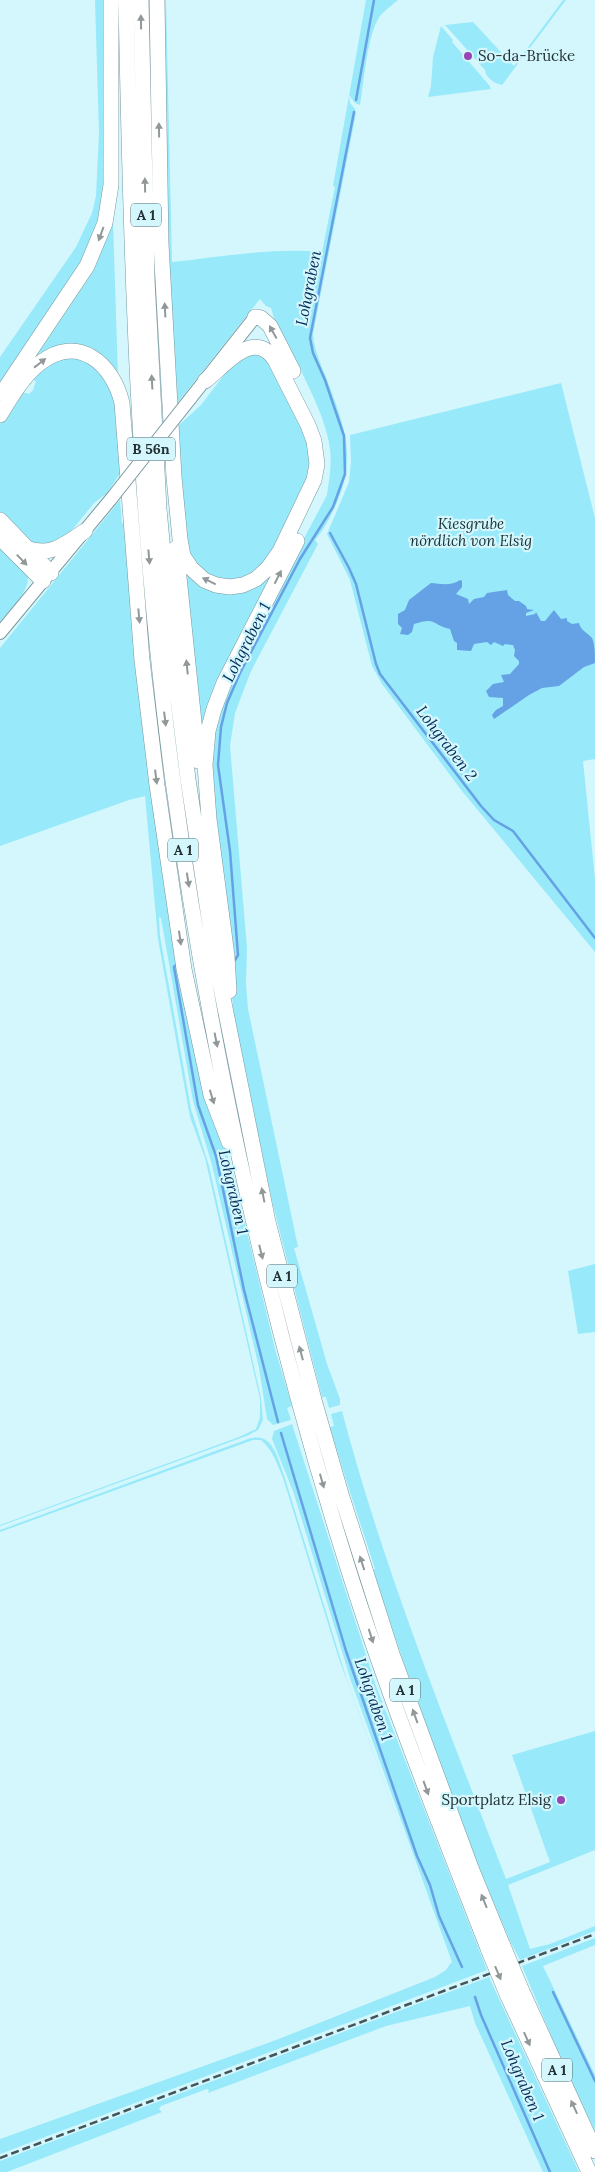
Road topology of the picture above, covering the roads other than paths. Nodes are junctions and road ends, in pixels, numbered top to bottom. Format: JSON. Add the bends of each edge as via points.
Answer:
{"nodes":[{"id":1,"x":111,"y":0,"type":"edge"},
{"id":2,"x":126,"y":0,"type":"edge"},
{"id":3,"x":141,"y":0,"type":"edge"},
{"id":4,"x":157,"y":0,"type":"edge"},
{"id":5,"x":112,"y":82,"type":"junction"},
{"id":6,"x":133,"y":280,"type":"junction"},
{"id":7,"x":255,"y":317,"type":"joint"},
{"id":8,"x":205,"y":381,"type":"junction"},
{"id":9,"x":0,"y":396,"type":"edge"},
{"id":10,"x":0,"y":415,"type":"edge"},
{"id":11,"x":174,"y":477,"type":"junction"},
{"id":12,"x":0,"y":520,"type":"edge"},
{"id":13,"x":85,"y":531,"type":"junction"},
{"id":14,"x":0,"y":538,"type":"edge"},
{"id":15,"x":26,"y":548,"type":"junction"},
{"id":16,"x":47,"y":577,"type":"junction"},
{"id":17,"x":0,"y":633,"type":"edge"},
{"id":18,"x":209,"y":819,"type":"junction"},
{"id":19,"x":230,"y":1032,"type":"junction"},
{"id":20,"x":246,"y":1188,"type":"junction"},
{"id":21,"x":307,"y":1402,"type":"junction"},
{"id":22,"x":514,"y":1992,"type":"junction"},
{"id":23,"x":595,"y":2151,"type":"edge"},
{"id":24,"x":589,"y":2172,"type":"edge"}],
"edges":[{"from":1,"to":5,"type":"highway"},
{"from":2,"to":6,"type":"highway","number":"A 1"},
{"from":19,"to":3,"type":"highway","number":"A 1","one_way":true,"via":[[205,903],[188,779],[159,509],[147,280]]},
{"from":11,"to":4,"type":"highway","one_way":true,"via":[[161,244]]},
{"from":5,"to":6,"type":"highway","via":[[116,144]]},
{"from":5,"to":9,"type":"highway","one_way":true,"via":[[111,185],[102,233],[87,266]]},
{"from":6,"to":20,"type":"highway","number":"A 1","one_way":true,"via":[[144,509],[158,660],[200,955]]},
{"from":7,"to":8,"type":"main road","number":"B 56n"},
{"from":18,"to":7,"type":"highway","one_way":true,"via":[[206,753],[216,702],[318,500],[326,472],[326,447],[318,422],[270,326]]},
{"from":8,"to":11,"type":"highway","one_way":true,"via":[[246,349],[261,349],[272,355],[314,442],[317,464],[314,480],[280,551],[268,568],[250,582],[230,587],[204,580],[183,556]]},
{"from":8,"to":13,"type":"main road","number":"B 56n","bridge":true},
{"from":10,"to":20,"type":"highway","one_way":true,"via":[[32,370],[44,359],[63,352],[79,352],[99,361],[110,372],[120,392],[142,660],[184,969],[211,1095]]},
{"from":18,"to":11,"type":"highway","one_way":true,"via":[[201,782],[185,643],[176,549]]},
{"from":12,"to":15,"type":"highway"},
{"from":13,"to":15,"type":"highway","via":[[49,552]]},
{"from":13,"to":16,"type":"main road","number":"B 56n"},
{"from":14,"to":16,"type":"highway","one_way":true},
{"from":15,"to":16,"type":"highway"},
{"from":16,"to":17,"type":"main road","number":"B 56n"},
{"from":18,"to":19,"type":"highway","via":[[227,956]]},
{"from":21,"to":19,"type":"highway","number":"A 1","one_way":true},
{"from":20,"to":21,"type":"highway","number":"A 1","one_way":true},
{"from":21,"to":22,"type":"highway","number":"A 1","bridge":true,"via":[[348,1566],[379,1660],[429,1798]]},
{"from":23,"to":22,"type":"highway","number":"A 1","one_way":true},
{"from":22,"to":24,"type":"highway","number":"A 1","one_way":true}]}
